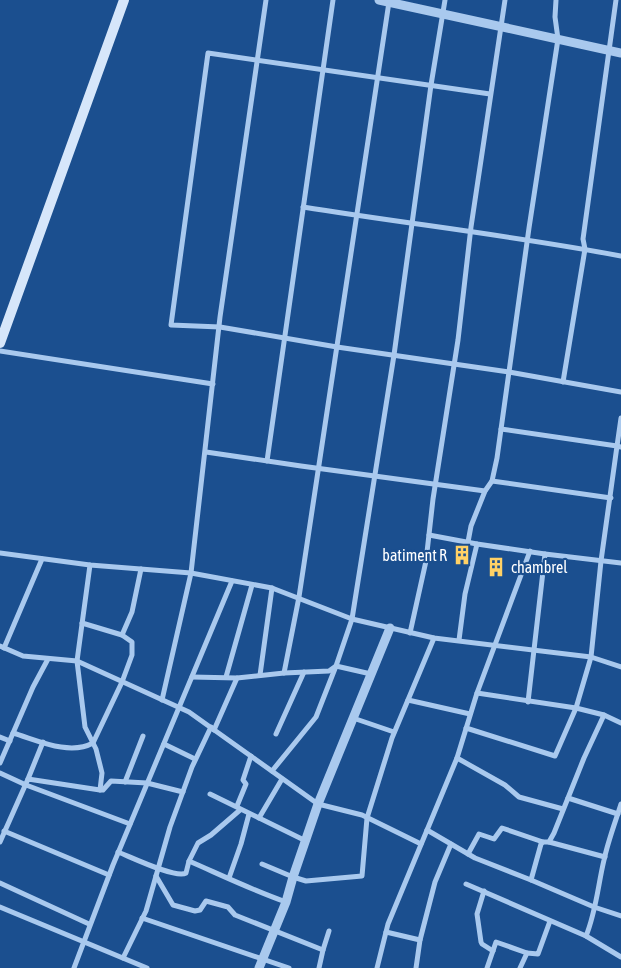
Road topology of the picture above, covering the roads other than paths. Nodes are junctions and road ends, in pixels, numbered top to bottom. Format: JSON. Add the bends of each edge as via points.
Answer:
{"nodes":[{"id":1,"x":124,"y":0,"type":"edge"},
{"id":2,"x":266,"y":0,"type":"edge"},
{"id":3,"x":333,"y":0,"type":"edge"},
{"id":4,"x":378,"y":0,"type":"edge"},
{"id":5,"x":445,"y":0,"type":"edge"},
{"id":6,"x":505,"y":0,"type":"edge"},
{"id":7,"x":556,"y":0,"type":"edge"},
{"id":8,"x":616,"y":0,"type":"edge"},
{"id":9,"x":389,"y":2,"type":"junction"},
{"id":10,"x":442,"y":15,"type":"junction"},
{"id":11,"x":500,"y":26,"type":"junction"},
{"id":12,"x":558,"y":39,"type":"junction"},
{"id":13,"x":608,"y":51,"type":"junction"},
{"id":14,"x":621,"y":53,"type":"edge"},
{"id":15,"x":257,"y":61,"type":"junction"},
{"id":16,"x":323,"y":70,"type":"junction"},
{"id":17,"x":378,"y":77,"type":"junction"},
{"id":18,"x":431,"y":85,"type":"junction"},
{"id":19,"x":490,"y":94,"type":"junction"},
{"id":20,"x":303,"y":207,"type":"junction"},
{"id":21,"x":356,"y":216,"type":"junction"},
{"id":22,"x":411,"y":224,"type":"junction"},
{"id":23,"x":470,"y":232,"type":"junction"},
{"id":24,"x":528,"y":240,"type":"junction"},
{"id":25,"x":585,"y":249,"type":"junction"},
{"id":26,"x":621,"y":256,"type":"edge"},
{"id":27,"x":220,"y":327,"type":"junction"},
{"id":28,"x":285,"y":338,"type":"junction"},
{"id":29,"x":0,"y":343,"type":"edge"},
{"id":30,"x":337,"y":347,"type":"junction"},
{"id":31,"x":0,"y":351,"type":"edge"},
{"id":32,"x":394,"y":355,"type":"junction"},
{"id":33,"x":455,"y":364,"type":"junction"},
{"id":34,"x":509,"y":372,"type":"junction"},
{"id":35,"x":564,"y":382,"type":"junction"},
{"id":36,"x":213,"y":384,"type":"junction"},
{"id":37,"x":621,"y":392,"type":"edge"},
{"id":38,"x":621,"y":418,"type":"edge"},
{"id":39,"x":501,"y":429,"type":"junction"},
{"id":40,"x":619,"y":446,"type":"edge"},
{"id":41,"x":206,"y":452,"type":"junction"},
{"id":42,"x":267,"y":461,"type":"junction"},
{"id":43,"x":318,"y":469,"type":"junction"},
{"id":44,"x":374,"y":476,"type":"junction"},
{"id":45,"x":492,"y":481,"type":"junction"},
{"id":46,"x":436,"y":484,"type":"junction"},
{"id":47,"x":485,"y":491,"type":"junction"},
{"id":48,"x":611,"y":498,"type":"junction"},
{"id":49,"x":429,"y":535,"type":"junction"},
{"id":50,"x":468,"y":542,"type":"junction"},
{"id":51,"x":477,"y":544,"type":"junction"},
{"id":52,"x":530,"y":551,"type":"junction"},
{"id":53,"x":0,"y":554,"type":"edge"},
{"id":54,"x":545,"y":554,"type":"junction"},
{"id":55,"x":42,"y":559,"type":"junction"},
{"id":56,"x":602,"y":561,"type":"junction"},
{"id":57,"x":621,"y":563,"type":"edge"},
{"id":58,"x":90,"y":565,"type":"junction"},
{"id":59,"x":141,"y":569,"type":"junction"},
{"id":60,"x":191,"y":574,"type":"junction"},
{"id":61,"x":232,"y":581,"type":"junction"},
{"id":62,"x":252,"y":585,"type":"junction"},
{"id":63,"x":272,"y":588,"type":"junction"},
{"id":64,"x":299,"y":598,"type":"junction"},
{"id":65,"x":352,"y":619,"type":"junction"},
{"id":66,"x":82,"y":623,"type":"junction"},
{"id":67,"x":390,"y":628,"type":"junction"},
{"id":68,"x":410,"y":633,"type":"junction"},
{"id":69,"x":122,"y":635,"type":"junction"},
{"id":70,"x":434,"y":638,"type":"junction"},
{"id":71,"x":459,"y":640,"type":"junction"},
{"id":72,"x":496,"y":644,"type":"junction"},
{"id":73,"x":2,"y":647,"type":"edge"},
{"id":74,"x":535,"y":650,"type":"junction"},
{"id":75,"x":591,"y":657,"type":"junction"},
{"id":76,"x":48,"y":659,"type":"junction"},
{"id":77,"x":77,"y":661,"type":"junction"},
{"id":78,"x":336,"y":666,"type":"junction"},
{"id":79,"x":621,"y":667,"type":"edge"},
{"id":80,"x":304,"y":672,"type":"junction"},
{"id":81,"x":284,"y":673,"type":"junction"},
{"id":82,"x":371,"y":674,"type":"junction"},
{"id":83,"x":260,"y":675,"type":"junction"},
{"id":84,"x":192,"y":677,"type":"junction"},
{"id":85,"x":226,"y":677,"type":"junction"},
{"id":86,"x":237,"y":678,"type":"junction"},
{"id":87,"x":122,"y":682,"type":"junction"},
{"id":88,"x":476,"y":693,"type":"junction"},
{"id":89,"x":162,"y":700,"type":"junction"},
{"id":90,"x":408,"y":700,"type":"junction"},
{"id":91,"x":528,"y":702,"type":"junction"},
{"id":92,"x":179,"y":708,"type":"junction"},
{"id":93,"x":576,"y":708,"type":"junction"},
{"id":94,"x":470,"y":714,"type":"junction"},
{"id":95,"x":604,"y":715,"type":"junction"},
{"id":96,"x":353,"y":718,"type":"junction"},
{"id":97,"x":621,"y":723,"type":"edge"},
{"id":98,"x":466,"y":728,"type":"junction"},
{"id":99,"x":213,"y":729,"type":"junction"},
{"id":100,"x":394,"y":732,"type":"junction"},
{"id":101,"x":13,"y":733,"type":"junction"},
{"id":102,"x":276,"y":734,"type":"dead end"},
{"id":103,"x":143,"y":736,"type":"dead end"},
{"id":104,"x":0,"y":737,"type":"edge"},
{"id":105,"x":10,"y":741,"type":"junction"},
{"id":106,"x":43,"y":742,"type":"junction"},
{"id":107,"x":93,"y":743,"type":"junction"},
{"id":108,"x":164,"y":744,"type":"junction"},
{"id":109,"x":251,"y":756,"type":"junction"},
{"id":110,"x":457,"y":758,"type":"junction"},
{"id":111,"x":195,"y":759,"type":"junction"},
{"id":112,"x":0,"y":763,"type":"edge"},
{"id":113,"x":272,"y":771,"type":"junction"},
{"id":114,"x":0,"y":774,"type":"edge"},
{"id":115,"x":282,"y":778,"type":"junction"},
{"id":116,"x":28,"y":779,"type":"junction"},
{"id":117,"x":124,"y":782,"type":"junction"},
{"id":118,"x":147,"y":783,"type":"junction"},
{"id":119,"x":26,"y":785,"type":"junction"},
{"id":120,"x":100,"y":790,"type":"junction"},
{"id":121,"x":183,"y":792,"type":"junction"},
{"id":122,"x":210,"y":794,"type":"dead end"},
{"id":123,"x":568,"y":798,"type":"junction"},
{"id":124,"x":318,"y":804,"type":"junction"},
{"id":125,"x":621,"y":804,"type":"edge"},
{"id":126,"x":238,"y":808,"type":"junction"},
{"id":127,"x":563,"y":809,"type":"junction"},
{"id":128,"x":249,"y":814,"type":"junction"},
{"id":129,"x":618,"y":814,"type":"junction"},
{"id":130,"x":259,"y":818,"type":"junction"},
{"id":131,"x":367,"y":818,"type":"junction"},
{"id":132,"x":130,"y":824,"type":"junction"},
{"id":133,"x":427,"y":830,"type":"junction"},
{"id":134,"x":613,"y":830,"type":"junction"},
{"id":135,"x":4,"y":831,"type":"junction"},
{"id":136,"x":621,"y":832,"type":"edge"},
{"id":137,"x":0,"y":842,"type":"edge"},
{"id":138,"x":306,"y":842,"type":"junction"},
{"id":139,"x":546,"y":842,"type":"junction"},
{"id":140,"x":421,"y":844,"type":"junction"},
{"id":141,"x":451,"y":844,"type":"junction"},
{"id":142,"x":118,"y":852,"type":"junction"},
{"id":143,"x":468,"y":854,"type":"junction"},
{"id":144,"x":605,"y":857,"type":"junction"},
{"id":145,"x":189,"y":861,"type":"junction"},
{"id":146,"x":262,"y":864,"type":"dead end"},
{"id":147,"x":158,"y":867,"type":"junction"},
{"id":148,"x":109,"y":875,"type":"junction"},
{"id":149,"x":156,"y":876,"type":"junction"},
{"id":150,"x":293,"y":877,"type":"junction"},
{"id":151,"x":229,"y":878,"type":"junction"},
{"id":152,"x":531,"y":880,"type":"junction"},
{"id":153,"x":0,"y":883,"type":"edge"},
{"id":154,"x":466,"y":884,"type":"dead end"},
{"id":155,"x":484,"y":891,"type":"junction"},
{"id":156,"x":286,"y":902,"type":"junction"},
{"id":157,"x":0,"y":906,"type":"edge"},
{"id":158,"x":594,"y":907,"type":"junction"},
{"id":159,"x":621,"y":907,"type":"edge"},
{"id":160,"x":620,"y":916,"type":"edge"},
{"id":161,"x":142,"y":918,"type":"junction"},
{"id":162,"x":550,"y":920,"type":"junction"},
{"id":163,"x":89,"y":924,"type":"junction"},
{"id":164,"x":329,"y":931,"type":"dead end"},
{"id":165,"x":274,"y":932,"type":"junction"},
{"id":166,"x":386,"y":932,"type":"junction"},
{"id":167,"x":586,"y":936,"type":"junction"},
{"id":168,"x":420,"y":940,"type":"junction"},
{"id":169,"x":84,"y":942,"type":"junction"},
{"id":170,"x":323,"y":950,"type":"junction"},
{"id":171,"x":493,"y":951,"type":"junction"},
{"id":172,"x":527,"y":953,"type":"junction"},
{"id":173,"x":123,"y":958,"type":"junction"},
{"id":174,"x":621,"y":958,"type":"edge"},
{"id":175,"x":261,"y":964,"type":"edge"},
{"id":176,"x":74,"y":968,"type":"edge"},
{"id":177,"x":147,"y":968,"type":"edge"},
{"id":178,"x":289,"y":968,"type":"edge"},
{"id":179,"x":320,"y":968,"type":"edge"},
{"id":180,"x":377,"y":968,"type":"edge"},
{"id":181,"x":416,"y":968,"type":"edge"},
{"id":182,"x":488,"y":968,"type":"edge"},
{"id":183,"x":520,"y":968,"type":"edge"}],
"edges":[{"from":1,"to":29,"type":"main road"},
{"from":2,"to":15,"type":"street"},
{"from":3,"to":16,"type":"street"},
{"from":4,"to":9,"type":"street"},
{"from":5,"to":10,"type":"street"},
{"from":6,"to":11,"type":"street"},
{"from":7,"to":12,"type":"street","via":[[554,17]]},
{"from":8,"to":13,"type":"street"},
{"from":9,"to":10,"type":"street"},
{"from":9,"to":17,"type":"street"},
{"from":10,"to":11,"type":"street"},
{"from":10,"to":18,"type":"street"},
{"from":11,"to":12,"type":"street"},
{"from":11,"to":19,"type":"street"},
{"from":12,"to":13,"type":"street"},
{"from":12,"to":24,"type":"street"},
{"from":13,"to":14,"type":"street"},
{"from":13,"to":25,"type":"street"},
{"from":15,"to":16,"type":"street"},
{"from":15,"to":27,"type":"street"},
{"from":15,"to":27,"type":"street","via":[[208,53],[171,325]]},
{"from":16,"to":17,"type":"street"},
{"from":16,"to":20,"type":"street"},
{"from":17,"to":18,"type":"street"},
{"from":17,"to":21,"type":"street"},
{"from":18,"to":19,"type":"street"},
{"from":18,"to":22,"type":"street"},
{"from":19,"to":23,"type":"street"},
{"from":20,"to":21,"type":"street"},
{"from":20,"to":28,"type":"street"},
{"from":21,"to":22,"type":"street"},
{"from":21,"to":30,"type":"street"},
{"from":22,"to":23,"type":"street"},
{"from":22,"to":32,"type":"street"},
{"from":23,"to":24,"type":"street"},
{"from":23,"to":33,"type":"street"},
{"from":24,"to":25,"type":"street"},
{"from":24,"to":34,"type":"street"},
{"from":25,"to":26,"type":"street"},
{"from":25,"to":35,"type":"street"},
{"from":27,"to":28,"type":"street"},
{"from":27,"to":36,"type":"street"},
{"from":28,"to":30,"type":"street"},
{"from":28,"to":42,"type":"street"},
{"from":30,"to":32,"type":"street"},
{"from":30,"to":43,"type":"street"},
{"from":31,"to":36,"type":"street"},
{"from":32,"to":33,"type":"street"},
{"from":32,"to":44,"type":"street"},
{"from":33,"to":34,"type":"street"},
{"from":33,"to":46,"type":"street"},
{"from":34,"to":35,"type":"street"},
{"from":34,"to":39,"type":"street"},
{"from":35,"to":37,"type":"street"},
{"from":36,"to":41,"type":"street"},
{"from":38,"to":40,"type":"street"},
{"from":39,"to":40,"type":"street"},
{"from":39,"to":45,"type":"street"},
{"from":40,"to":48,"type":"street"},
{"from":41,"to":42,"type":"street"},
{"from":41,"to":60,"type":"street"},
{"from":42,"to":43,"type":"street"},
{"from":43,"to":44,"type":"street"},
{"from":43,"to":64,"type":"street"},
{"from":44,"to":46,"type":"street"},
{"from":44,"to":65,"type":"street"},
{"from":45,"to":47,"type":"street"},
{"from":45,"to":48,"type":"street"},
{"from":46,"to":47,"type":"street"},
{"from":46,"to":49,"type":"street"},
{"from":47,"to":50,"type":"street"},
{"from":48,"to":56,"type":"street"},
{"from":49,"to":50,"type":"street"},
{"from":49,"to":68,"type":"street"},
{"from":50,"to":51,"type":"street"},
{"from":51,"to":52,"type":"street"},
{"from":51,"to":71,"type":"street","via":[[465,594]]},
{"from":52,"to":54,"type":"street"},
{"from":52,"to":72,"type":"street"},
{"from":53,"to":55,"type":"street"},
{"from":54,"to":56,"type":"street"},
{"from":54,"to":74,"type":"street"},
{"from":55,"to":58,"type":"street"},
{"from":55,"to":73,"type":"street"},
{"from":56,"to":57,"type":"street"},
{"from":56,"to":75,"type":"street"},
{"from":58,"to":59,"type":"street"},
{"from":58,"to":66,"type":"street"},
{"from":59,"to":60,"type":"street"},
{"from":59,"to":69,"type":"street","via":[[132,612]]},
{"from":60,"to":61,"type":"street"},
{"from":60,"to":89,"type":"street"},
{"from":61,"to":62,"type":"street"},
{"from":61,"to":84,"type":"street"},
{"from":62,"to":63,"type":"street"},
{"from":62,"to":85,"type":"street"},
{"from":63,"to":64,"type":"street"},
{"from":63,"to":83,"type":"street"},
{"from":64,"to":65,"type":"street"},
{"from":64,"to":81,"type":"street"},
{"from":65,"to":67,"type":"street"},
{"from":65,"to":78,"type":"street"},
{"from":66,"to":69,"type":"street"},
{"from":66,"to":77,"type":"street"},
{"from":67,"to":68,"type":"street"},
{"from":67,"to":82,"type":"street"},
{"from":68,"to":70,"type":"street"},
{"from":69,"to":87,"type":"street","via":[[132,642],[132,654]]},
{"from":70,"to":71,"type":"street"},
{"from":70,"to":90,"type":"street"},
{"from":71,"to":72,"type":"street"},
{"from":72,"to":74,"type":"street"},
{"from":72,"to":88,"type":"street"},
{"from":73,"to":76,"type":"street","via":[[23,656]]},
{"from":74,"to":75,"type":"street"},
{"from":74,"to":91,"type":"street"},
{"from":75,"to":79,"type":"street"},
{"from":75,"to":93,"type":"street"},
{"from":76,"to":77,"type":"street"},
{"from":76,"to":101,"type":"street"},
{"from":77,"to":87,"type":"street"},
{"from":77,"to":107,"type":"street","via":[[85,727]]},
{"from":78,"to":80,"type":"street","via":[[329,671]]},
{"from":78,"to":82,"type":"street"},
{"from":78,"to":113,"type":"street","via":[[316,717]]},
{"from":80,"to":81,"type":"street"},
{"from":80,"to":102,"type":"street"},
{"from":81,"to":83,"type":"street"},
{"from":82,"to":96,"type":"street"},
{"from":83,"to":86,"type":"street"},
{"from":84,"to":85,"type":"street"},
{"from":84,"to":92,"type":"street"},
{"from":85,"to":86,"type":"street"},
{"from":86,"to":99,"type":"street"},
{"from":87,"to":89,"type":"street"},
{"from":87,"to":107,"type":"street"},
{"from":88,"to":91,"type":"street"},
{"from":88,"to":94,"type":"street"},
{"from":89,"to":92,"type":"street"},
{"from":90,"to":94,"type":"street"},
{"from":90,"to":100,"type":"street"},
{"from":91,"to":93,"type":"street"},
{"from":92,"to":99,"type":"street"},
{"from":92,"to":108,"type":"street"},
{"from":93,"to":95,"type":"street"},
{"from":93,"to":98,"type":"street","via":[[555,756]]},
{"from":94,"to":98,"type":"street"},
{"from":95,"to":97,"type":"street"},
{"from":95,"to":123,"type":"street"},
{"from":96,"to":100,"type":"street"},
{"from":96,"to":124,"type":"street"},
{"from":98,"to":110,"type":"street"},
{"from":99,"to":109,"type":"street"},
{"from":99,"to":111,"type":"street"},
{"from":100,"to":131,"type":"street"},
{"from":101,"to":105,"type":"street"},
{"from":101,"to":106,"type":"street"},
{"from":103,"to":117,"type":"street"},
{"from":104,"to":105,"type":"street"},
{"from":105,"to":112,"type":"street"},
{"from":106,"to":107,"type":"street","via":[[72,749]]},
{"from":106,"to":116,"type":"street"},
{"from":107,"to":120,"type":"street","via":[[102,773]]},
{"from":108,"to":111,"type":"street"},
{"from":108,"to":118,"type":"street"},
{"from":109,"to":113,"type":"street"},
{"from":109,"to":126,"type":"street"},
{"from":110,"to":127,"type":"street","via":[[505,785],[519,797]]},
{"from":110,"to":133,"type":"street"},
{"from":111,"to":121,"type":"street"},
{"from":113,"to":115,"type":"street"},
{"from":114,"to":119,"type":"street"},
{"from":115,"to":124,"type":"street"},
{"from":115,"to":130,"type":"street"},
{"from":116,"to":119,"type":"street"},
{"from":116,"to":120,"type":"street"},
{"from":117,"to":118,"type":"street"},
{"from":117,"to":120,"type":"street","via":[[111,780]]},
{"from":118,"to":121,"type":"street"},
{"from":118,"to":132,"type":"street"},
{"from":119,"to":132,"type":"street"},
{"from":119,"to":135,"type":"street"},
{"from":121,"to":147,"type":"street"},
{"from":122,"to":126,"type":"street"},
{"from":123,"to":127,"type":"street"},
{"from":123,"to":129,"type":"street"},
{"from":124,"to":131,"type":"street"},
{"from":124,"to":138,"type":"street"},
{"from":125,"to":129,"type":"street"},
{"from":126,"to":128,"type":"street"},
{"from":126,"to":145,"type":"street","via":[[211,835],[198,843]]},
{"from":127,"to":139,"type":"street"},
{"from":128,"to":130,"type":"street"},
{"from":128,"to":151,"type":"street"},
{"from":129,"to":134,"type":"street"},
{"from":130,"to":138,"type":"street"},
{"from":131,"to":140,"type":"street"},
{"from":131,"to":150,"type":"street","via":[[362,876],[306,881]]},
{"from":132,"to":142,"type":"street"},
{"from":133,"to":140,"type":"street"},
{"from":133,"to":141,"type":"street"},
{"from":134,"to":136,"type":"street"},
{"from":134,"to":144,"type":"street"},
{"from":135,"to":137,"type":"street"},
{"from":135,"to":148,"type":"street"},
{"from":138,"to":150,"type":"street"},
{"from":139,"to":143,"type":"street","via":[[502,828],[494,839],[479,834]]},
{"from":139,"to":144,"type":"street"},
{"from":139,"to":152,"type":"street","via":[[541,844]]},
{"from":140,"to":166,"type":"street"},
{"from":141,"to":143,"type":"street"},
{"from":141,"to":168,"type":"street","via":[[435,882]]},
{"from":142,"to":147,"type":"street"},
{"from":142,"to":148,"type":"street"},
{"from":143,"to":152,"type":"street"},
{"from":144,"to":158,"type":"street"},
{"from":145,"to":147,"type":"street","via":[[186,873],[182,875],[165,872]]},
{"from":145,"to":151,"type":"street"},
{"from":146,"to":150,"type":"street"},
{"from":147,"to":149,"type":"street"},
{"from":148,"to":163,"type":"street"},
{"from":149,"to":161,"type":"street"},
{"from":149,"to":165,"type":"street","via":[[173,905],[196,911],[206,902],[228,907],[235,915]]},
{"from":150,"to":156,"type":"street"},
{"from":151,"to":156,"type":"street"},
{"from":152,"to":158,"type":"street"},
{"from":153,"to":163,"type":"street"},
{"from":154,"to":155,"type":"street"},
{"from":155,"to":162,"type":"street"},
{"from":155,"to":171,"type":"street","via":[[477,914],[481,942]]},
{"from":156,"to":165,"type":"street"},
{"from":157,"to":169,"type":"street"},
{"from":158,"to":160,"type":"street"},
{"from":158,"to":167,"type":"street"},
{"from":159,"to":160,"type":"street"},
{"from":161,"to":173,"type":"street"},
{"from":161,"to":175,"type":"street"},
{"from":162,"to":167,"type":"street"},
{"from":162,"to":172,"type":"street","via":[[538,954]]},
{"from":163,"to":169,"type":"street"},
{"from":164,"to":170,"type":"street"},
{"from":165,"to":170,"type":"street"},
{"from":165,"to":175,"type":"street"},
{"from":166,"to":168,"type":"street"},
{"from":166,"to":180,"type":"street"},
{"from":167,"to":174,"type":"street"},
{"from":168,"to":181,"type":"street"},
{"from":169,"to":173,"type":"street"},
{"from":169,"to":176,"type":"street"},
{"from":170,"to":179,"type":"street"},
{"from":171,"to":172,"type":"street","via":[[496,942]]},
{"from":171,"to":182,"type":"street"},
{"from":172,"to":183,"type":"street"},
{"from":173,"to":177,"type":"street"},
{"from":175,"to":178,"type":"street"}]}
